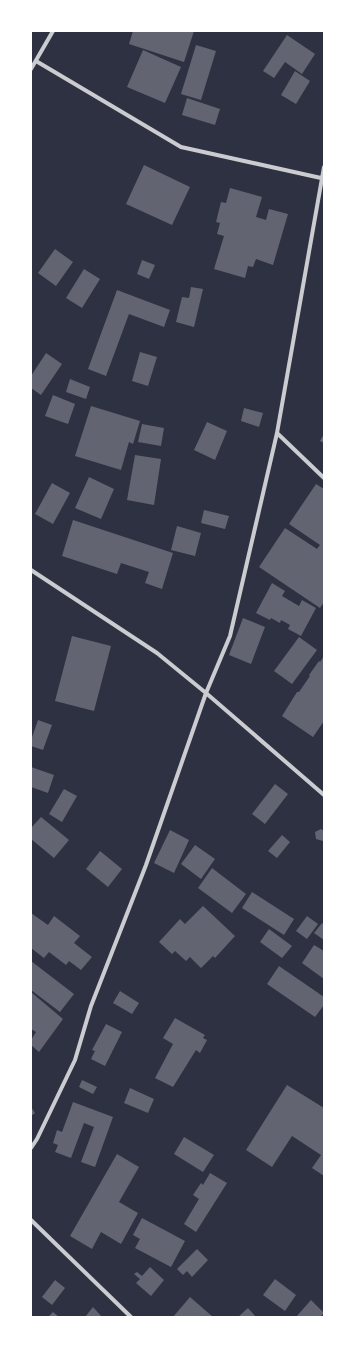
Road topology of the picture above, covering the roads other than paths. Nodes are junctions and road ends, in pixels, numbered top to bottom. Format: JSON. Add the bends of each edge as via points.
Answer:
{"nodes":[{"id":1,"x":53,"y":31,"type":"edge"},
{"id":2,"x":36,"y":61,"type":"junction"},
{"id":3,"x":31,"y":69,"type":"edge"},
{"id":4,"x":324,"y":167,"type":"edge"},
{"id":5,"x":321,"y":178,"type":"junction"},
{"id":6,"x":277,"y":433,"type":"junction"},
{"id":7,"x":324,"y":478,"type":"edge"},
{"id":8,"x":31,"y":570,"type":"edge"},
{"id":9,"x":206,"y":693,"type":"junction"},
{"id":10,"x":324,"y":795,"type":"edge"},
{"id":11,"x":31,"y":1148,"type":"edge"},
{"id":12,"x":31,"y":1220,"type":"edge"},
{"id":13,"x":131,"y":1317,"type":"edge"}],
"edges":[{"from":1,"to":2,"type":"street"},
{"from":2,"to":3,"type":"street"},
{"from":2,"to":5,"type":"street","via":[[181,147]]},
{"from":4,"to":5,"type":"street"},
{"from":5,"to":6,"type":"street"},
{"from":6,"to":7,"type":"street"},
{"from":6,"to":9,"type":"street","via":[[230,636]]},
{"from":8,"to":9,"type":"street","via":[[157,653]]},
{"from":9,"to":10,"type":"street"},
{"from":9,"to":11,"type":"street","via":[[146,865],[91,1006],[75,1060]]},
{"from":12,"to":13,"type":"street"}]}
